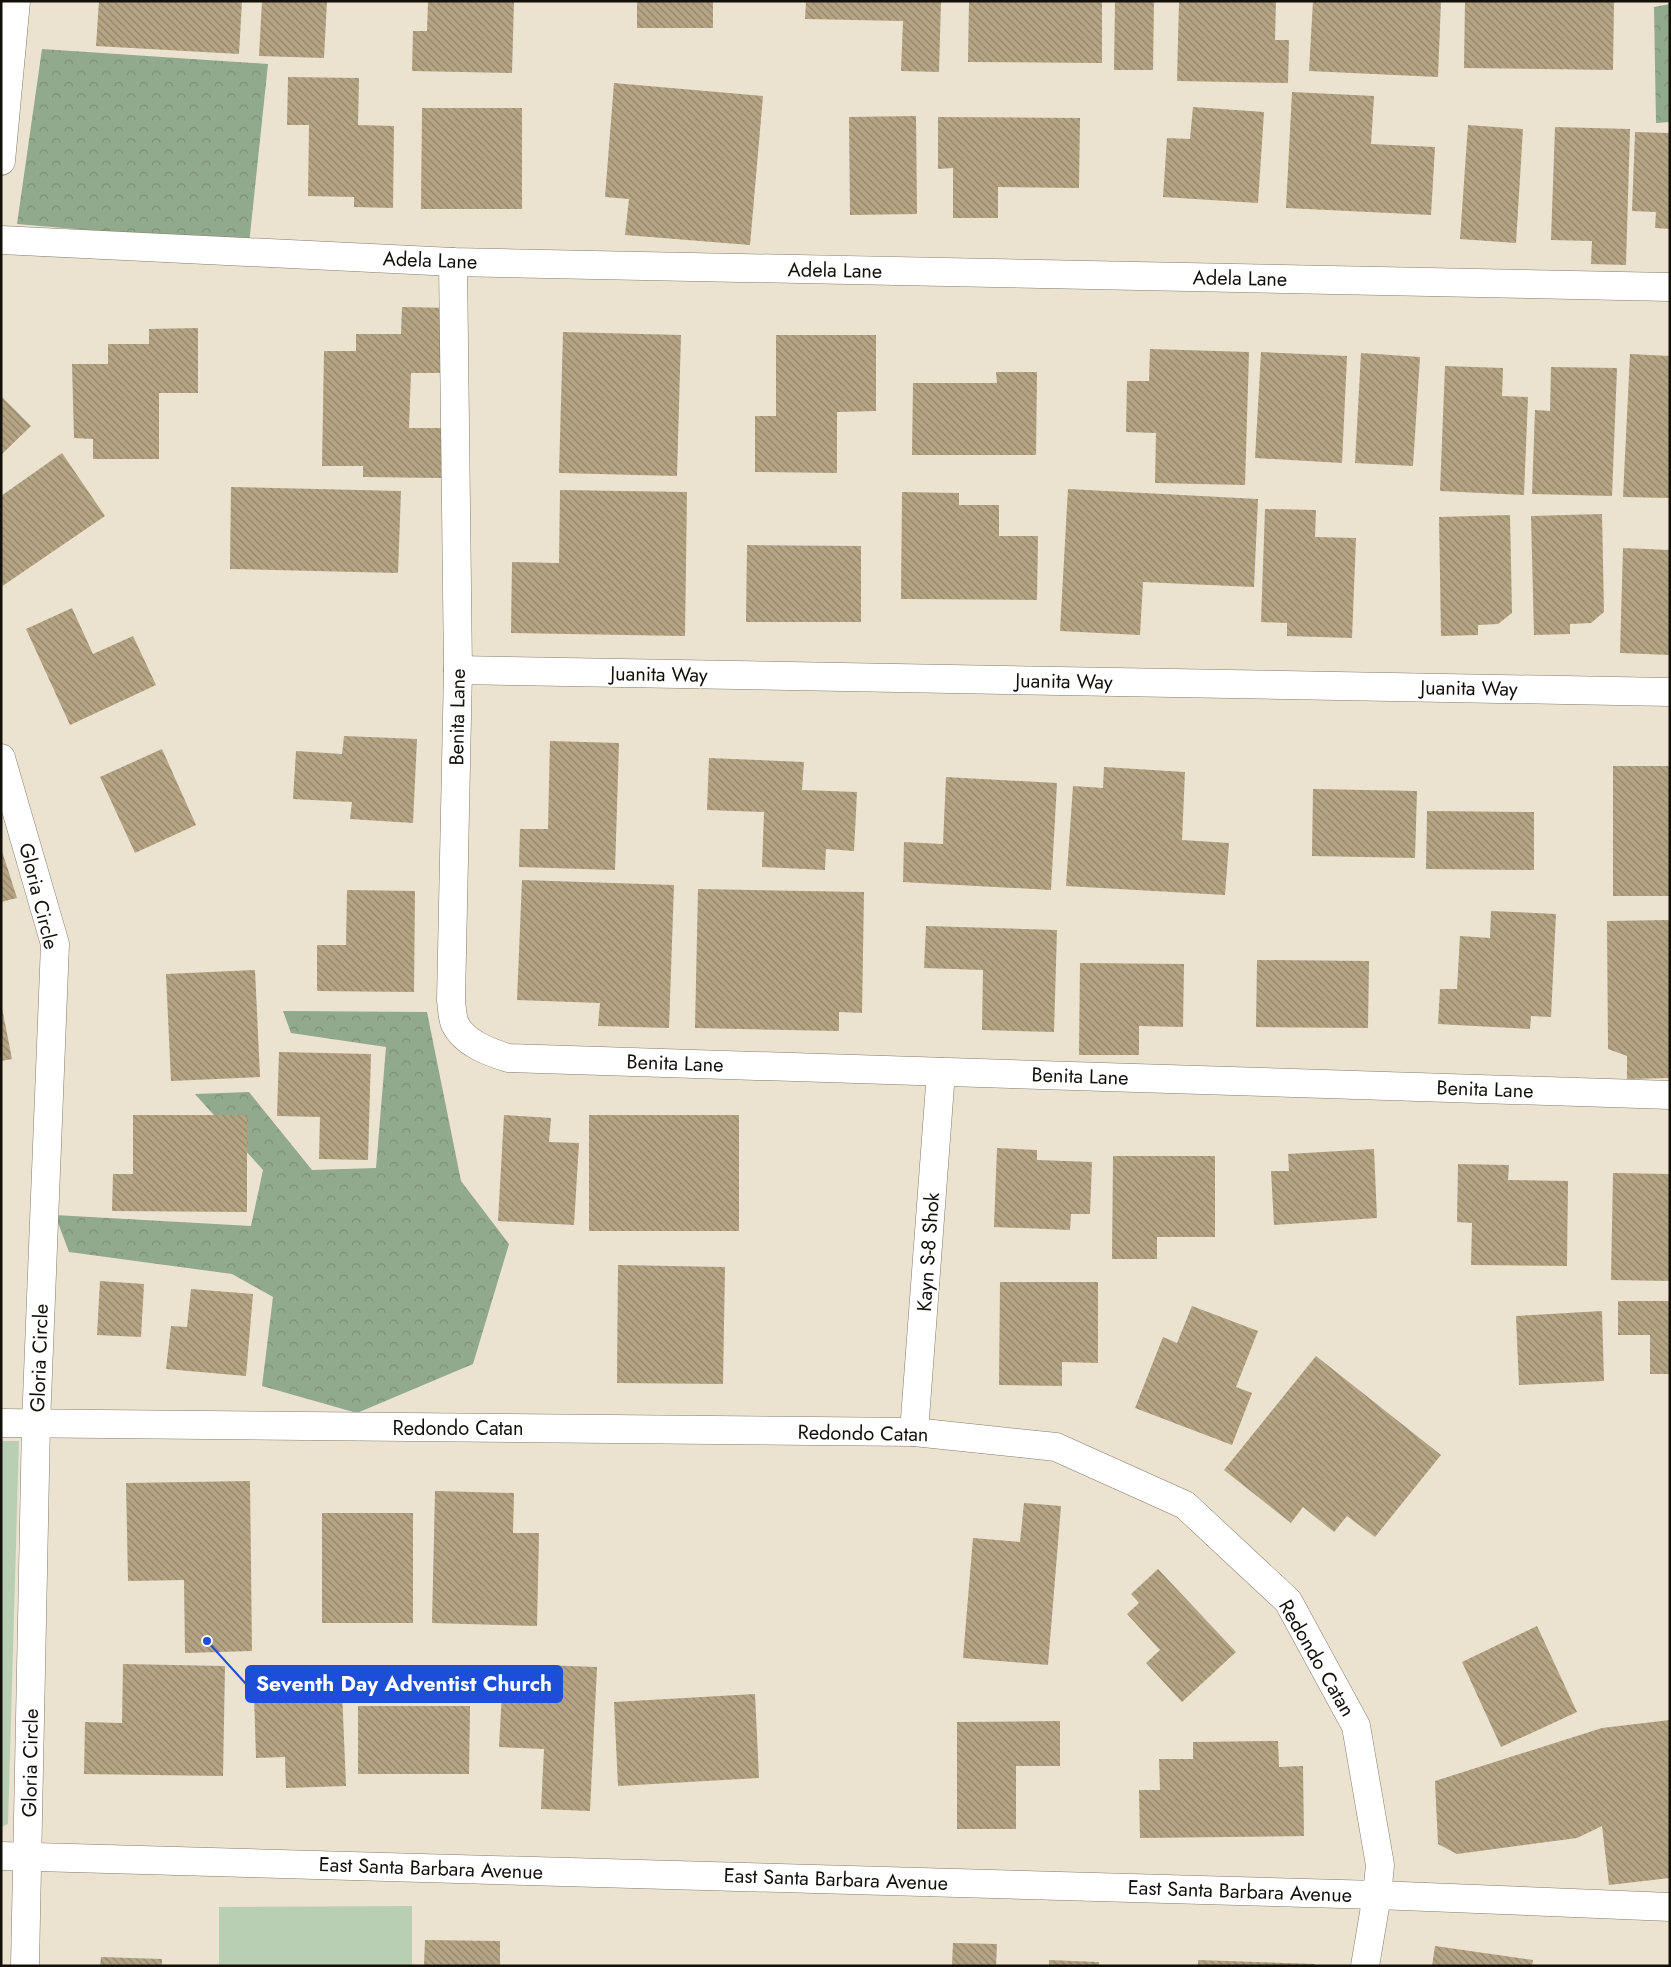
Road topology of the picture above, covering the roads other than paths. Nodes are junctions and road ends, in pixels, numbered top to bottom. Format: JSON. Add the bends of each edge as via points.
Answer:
{"nodes":[{"id":1,"x":16,"y":1,"type":"edge"},
{"id":2,"x":1,"y":161,"type":"edge"},
{"id":3,"x":1,"y":240,"type":"edge"},
{"id":4,"x":453,"y":262,"type":"junction"},
{"id":5,"x":1670,"y":287,"type":"edge"},
{"id":6,"x":458,"y":670,"type":"junction"},
{"id":7,"x":1670,"y":692,"type":"edge"},
{"id":8,"x":1,"y":758,"type":"edge"},
{"id":9,"x":941,"y":1072,"type":"junction"},
{"id":10,"x":1670,"y":1095,"type":"edge"},
{"id":11,"x":1,"y":1423,"type":"edge"},
{"id":12,"x":36,"y":1424,"type":"junction"},
{"id":13,"x":914,"y":1432,"type":"junction"},
{"id":14,"x":1,"y":1856,"type":"edge"},
{"id":15,"x":28,"y":1856,"type":"junction"},
{"id":16,"x":1377,"y":1895,"type":"junction"},
{"id":17,"x":1670,"y":1907,"type":"edge"},
{"id":18,"x":25,"y":1966,"type":"edge"},
{"id":19,"x":1365,"y":1966,"type":"edge"}],
"edges":[{"from":1,"to":2,"type":"street"},
{"from":3,"to":4,"type":"street","name":"Adela Lane"},
{"from":4,"to":5,"type":"street","name":"Adela Lane"},
{"from":4,"to":6,"type":"street","name":"Benita Lane"},
{"from":6,"to":7,"type":"street","name":"Juanita Way"},
{"from":6,"to":9,"type":"street","name":"Benita Lane","via":[[451,1000],[455,1024],[469,1040],[487,1052],[508,1058]]},
{"from":8,"to":12,"type":"street","name":"Gloria Circle","via":[[55,944]]},
{"from":9,"to":10,"type":"street","name":"Benita Lane"},
{"from":9,"to":13,"type":"street","name":"Kayn S-8 Shok"},
{"from":11,"to":12,"type":"street","name":"Redondo Catan"},
{"from":12,"to":13,"type":"street","name":"Redondo Catan"},
{"from":12,"to":15,"type":"street","name":"Gloria Circle"},
{"from":13,"to":16,"type":"street","name":"Redondo Catan","via":[[1056,1447],[1185,1505],[1288,1602],[1356,1726],[1380,1865]]},
{"from":14,"to":15,"type":"street","name":"East Santa Barbara Avenue"},
{"from":15,"to":16,"type":"street","name":"East Santa Barbara Avenue"},
{"from":15,"to":18,"type":"street","name":"Gloria Circle"},
{"from":16,"to":17,"type":"street","name":"East Santa Barbara Avenue"},
{"from":16,"to":19,"type":"street","name":"Redondo Catan"}]}
